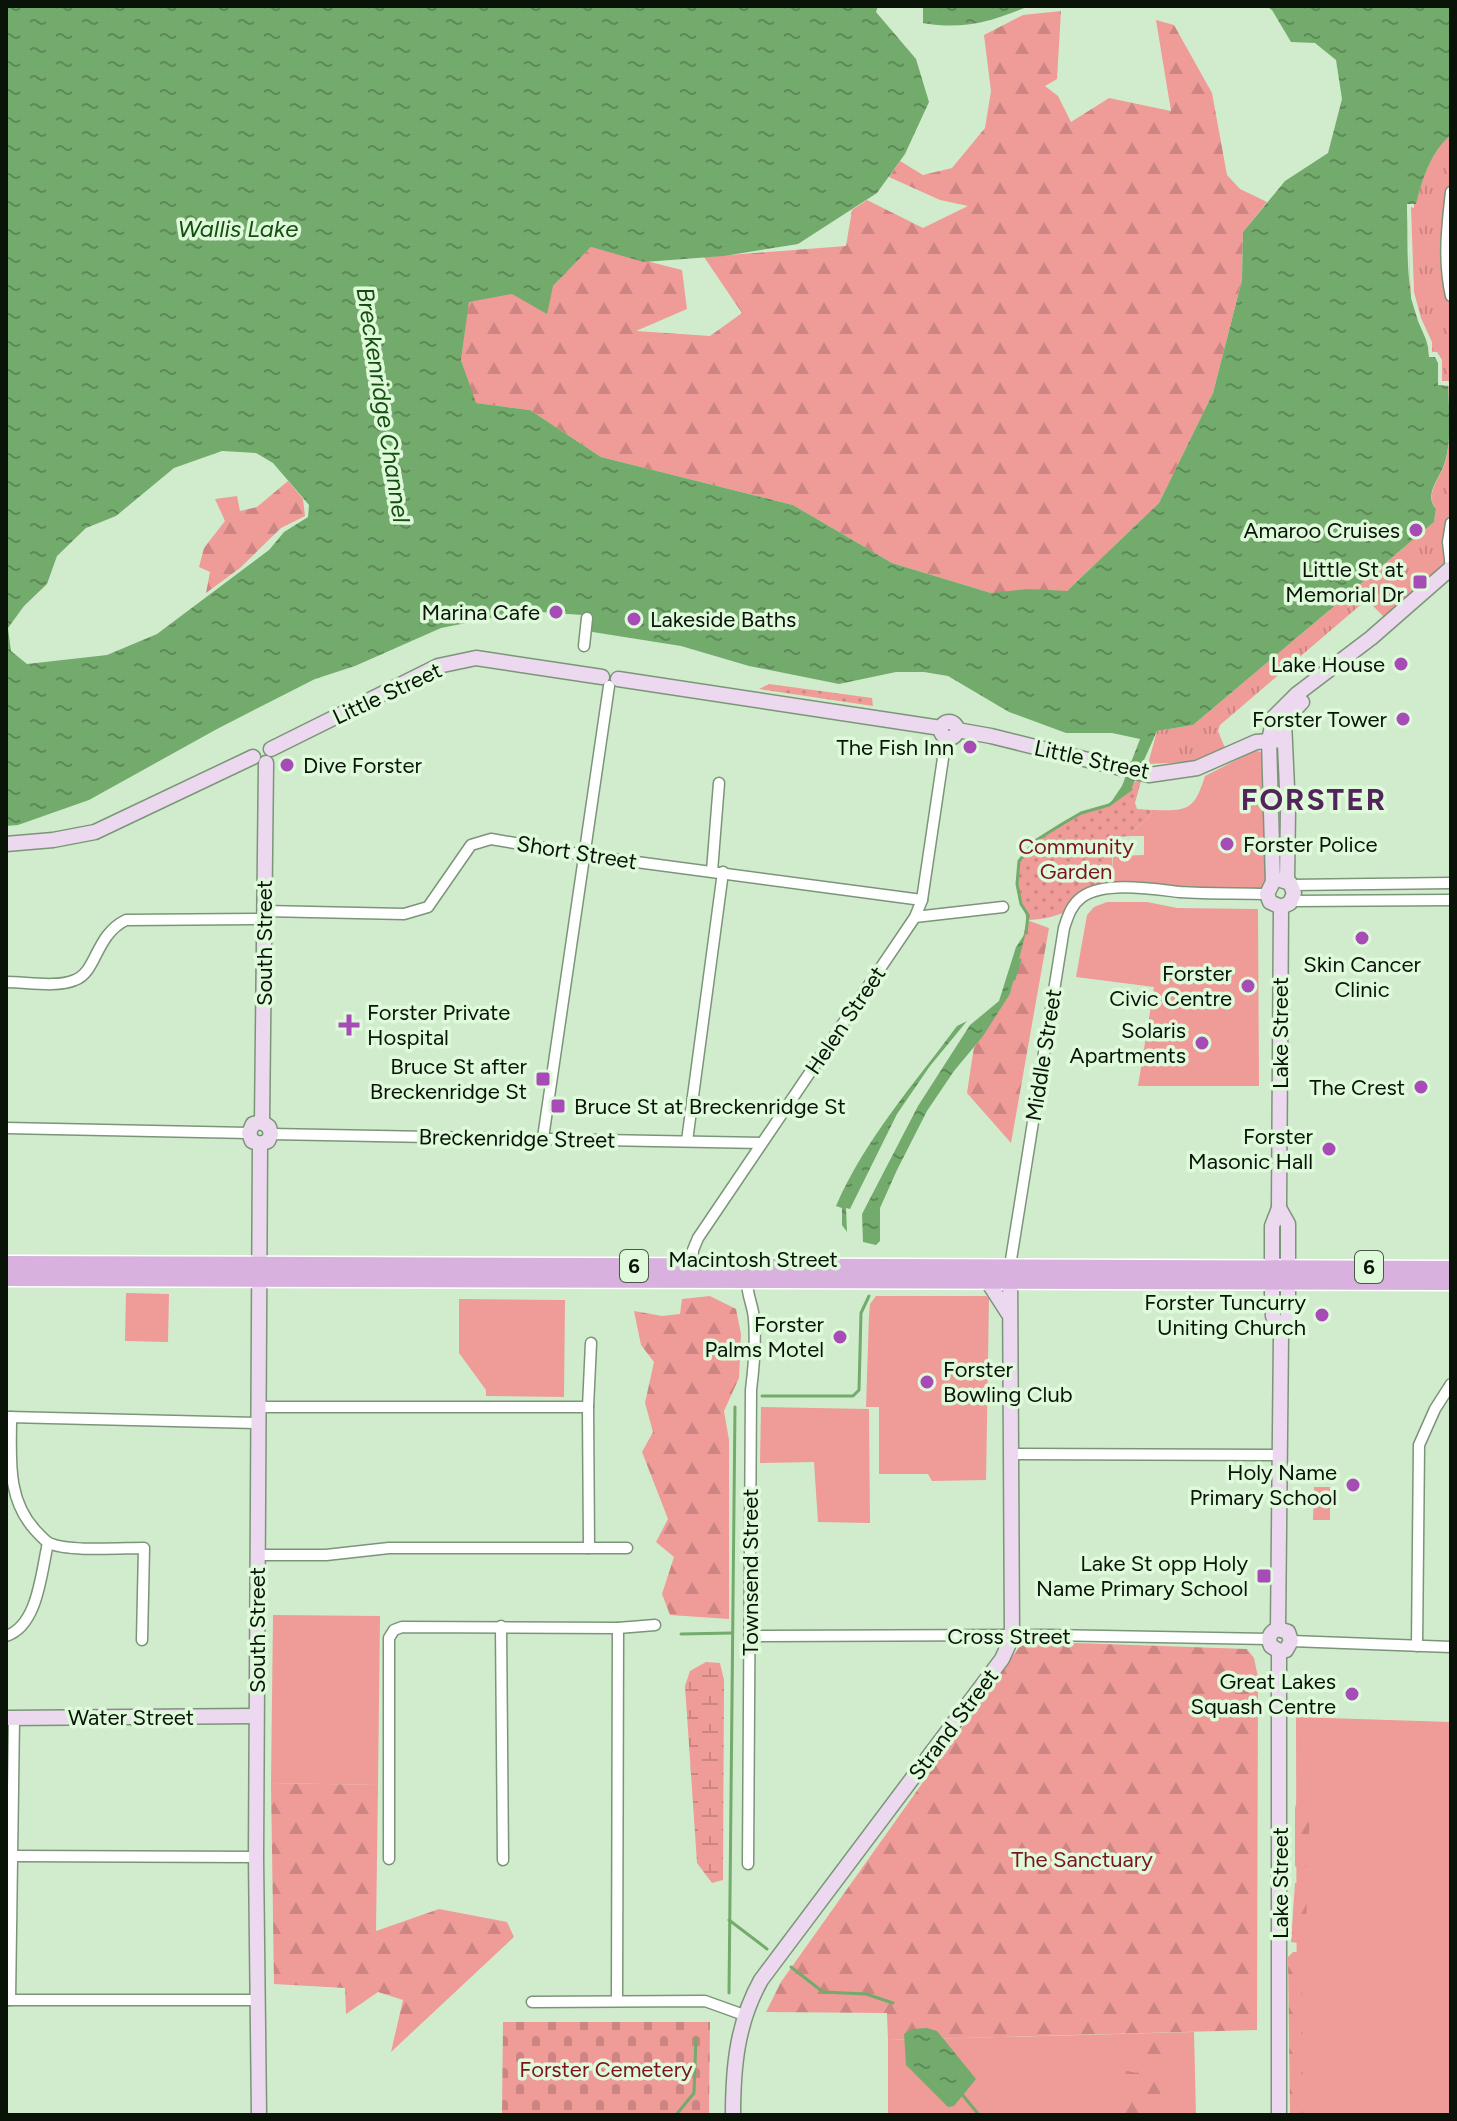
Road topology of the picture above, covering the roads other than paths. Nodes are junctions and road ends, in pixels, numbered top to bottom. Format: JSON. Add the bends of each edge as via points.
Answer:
{"nodes":[{"id":1,"x":1451,"y":192,"type":"edge"},
{"id":2,"x":1451,"y":296,"type":"edge"},
{"id":3,"x":1451,"y":523,"type":"edge"},
{"id":4,"x":1451,"y":568,"type":"edge"},
{"id":5,"x":587,"y":618,"type":"dead end"},
{"id":6,"x":584,"y":646,"type":"dead end"},
{"id":7,"x":610,"y":680,"type":"junction"},
{"id":8,"x":948,"y":732,"type":"junction"},
{"id":9,"x":1277,"y":740,"type":"junction"},
{"id":10,"x":263,"y":756,"type":"junction"},
{"id":11,"x":719,"y":783,"type":"dead end"},
{"id":12,"x":6,"y":844,"type":"edge"},
{"id":13,"x":584,"y":855,"type":"junction"},
{"id":14,"x":717,"y":871,"type":"junction"},
{"id":15,"x":1451,"y":883,"type":"edge"},
{"id":16,"x":1280,"y":886,"type":"junction"},
{"id":17,"x":922,"y":900,"type":"junction"},
{"id":18,"x":1451,"y":900,"type":"edge"},
{"id":19,"x":1286,"y":904,"type":"junction"},
{"id":20,"x":1003,"y":907,"type":"dead end"},
{"id":21,"x":264,"y":915,"type":"junction"},
{"id":22,"x":915,"y":917,"type":"junction"},
{"id":23,"x":6,"y":982,"type":"edge"},
{"id":24,"x":6,"y":1128,"type":"edge"},
{"id":25,"x":249,"y":1133,"type":"joint"},
{"id":26,"x":265,"y":1134,"type":"junction"},
{"id":27,"x":543,"y":1138,"type":"junction"},
{"id":28,"x":687,"y":1141,"type":"junction"},
{"id":29,"x":762,"y":1143,"type":"junction"},
{"id":30,"x":6,"y":1264,"type":"edge"},
{"id":31,"x":1451,"y":1269,"type":"edge"},
{"id":32,"x":1015,"y":1271,"type":"junction"},
{"id":33,"x":258,"y":1274,"type":"junction"},
{"id":34,"x":692,"y":1274,"type":"junction"},
{"id":35,"x":1280,"y":1274,"type":"junction"},
{"id":36,"x":6,"y":1278,"type":"edge"},
{"id":37,"x":747,"y":1281,"type":"junction"},
{"id":38,"x":988,"y":1282,"type":"junction"},
{"id":39,"x":1451,"y":1282,"type":"edge"},
{"id":40,"x":1010,"y":1317,"type":"junction"},
{"id":41,"x":591,"y":1343,"type":"dead end"},
{"id":42,"x":1451,"y":1384,"type":"edge"},
{"id":43,"x":588,"y":1407,"type":"junction"},
{"id":44,"x":257,"y":1415,"type":"junction"},
{"id":45,"x":9,"y":1417,"type":"edge"},
{"id":46,"x":1011,"y":1454,"type":"junction"},
{"id":47,"x":1280,"y":1455,"type":"junction"},
{"id":48,"x":48,"y":1543,"type":"junction"},
{"id":49,"x":589,"y":1548,"type":"junction"},
{"id":50,"x":627,"y":1548,"type":"dead end"},
{"id":51,"x":257,"y":1555,"type":"junction"},
{"id":52,"x":655,"y":1625,"type":"dead end"},
{"id":53,"x":501,"y":1626,"type":"junction"},
{"id":54,"x":618,"y":1628,"type":"junction"},
{"id":55,"x":6,"y":1636,"type":"edge"},
{"id":56,"x":750,"y":1636,"type":"junction"},
{"id":57,"x":1012,"y":1637,"type":"junction"},
{"id":58,"x":142,"y":1640,"type":"dead end"},
{"id":59,"x":1275,"y":1640,"type":"junction"},
{"id":60,"x":1291,"y":1641,"type":"joint"},
{"id":61,"x":1417,"y":1646,"type":"junction"},
{"id":62,"x":1451,"y":1647,"type":"edge"},
{"id":63,"x":256,"y":1716,"type":"junction"},
{"id":64,"x":10,"y":1718,"type":"edge"},
{"id":65,"x":13,"y":1856,"type":"junction"},
{"id":66,"x":256,"y":1857,"type":"junction"},
{"id":67,"x":389,"y":1859,"type":"dead end"},
{"id":68,"x":503,"y":1860,"type":"dead end"},
{"id":69,"x":748,"y":1864,"type":"dead end"},
{"id":70,"x":8,"y":2000,"type":"edge"},
{"id":71,"x":259,"y":2000,"type":"junction"},
{"id":72,"x":617,"y":2001,"type":"junction"},
{"id":73,"x":532,"y":2002,"type":"dead end"},
{"id":74,"x":744,"y":2015,"type":"junction"},
{"id":75,"x":259,"y":2115,"type":"edge"},
{"id":76,"x":733,"y":2115,"type":"edge"},
{"id":77,"x":1279,"y":2115,"type":"edge"}],
"edges":[{"from":1,"to":2,"type":"street","via":[[1446,232]]},
{"from":3,"to":4,"type":"street"},
{"from":4,"to":9,"type":"street","via":[[1279,709],[1271,725]]},
{"from":5,"to":6,"type":"street"},
{"from":7,"to":8,"type":"street","name":"Little Street"},
{"from":7,"to":10,"type":"street","name":"Little Street","via":[[476,658],[438,666]]},
{"from":7,"to":13,"type":"street"},
{"from":8,"to":9,"type":"street","name":"Little Street","via":[[991,736],[1145,775],[1197,768],[1256,742]]},
{"from":8,"to":17,"type":"street","name":"Helen Street"},
{"from":9,"to":16,"type":"street"},
{"from":10,"to":12,"type":"street","name":"Little Street","via":[[95,832]]},
{"from":10,"to":21,"type":"street","name":"South Street"},
{"from":11,"to":14,"type":"street"},
{"from":13,"to":14,"type":"street","name":"Short Street"},
{"from":13,"to":21,"type":"street","name":"Short Street","via":[[491,839],[471,845],[428,907],[404,914]]},
{"from":13,"to":27,"type":"street"},
{"from":14,"to":17,"type":"street","name":"Short Street"},
{"from":14,"to":28,"type":"street"},
{"from":15,"to":16,"type":"street"},
{"from":16,"to":19,"type":"street","name":"Lake Street","via":[[1294,893]]},
{"from":16,"to":19,"type":"street","via":[[1270,902]]},
{"from":16,"to":32,"type":"street","name":"Middle Street","via":[[1179,892],[1098,889],[1070,909],[1014,1236]]},
{"from":17,"to":22,"type":"street","name":"Helen Street"},
{"from":18,"to":19,"type":"street"},
{"from":19,"to":35,"type":"street","name":"Lake Street","via":[[1279,1208],[1288,1224]]},
{"from":20,"to":22,"type":"street"},
{"from":21,"to":23,"type":"street","name":"Short Street","via":[[126,920],[108,931],[85,975],[75,980]]},
{"from":21,"to":26,"type":"street","name":"South Street"},
{"from":22,"to":29,"type":"street","name":"Helen Street"},
{"from":24,"to":25,"type":"street"},
{"from":25,"to":26,"type":"street","via":[[252,1141]]},
{"from":26,"to":27,"type":"street","name":"Breckenridge Street"},
{"from":26,"to":33,"type":"street","name":"South Street"},
{"from":27,"to":28,"type":"street","name":"Breckenridge Street"},
{"from":28,"to":29,"type":"street","name":"Breckenridge Street"},
{"from":29,"to":34,"type":"street","name":"Helen Street","via":[[698,1238]]},
{"from":30,"to":33,"type":"main road","name":"Macintosh Street","number":"6"},
{"from":31,"to":35,"type":"main road","name":"Macintosh Street","number":"6"},
{"from":32,"to":34,"type":"main road","name":"Macintosh Street","number":"6"},
{"from":32,"to":35,"type":"main road","name":"Macintosh Street","number":"6"},
{"from":32,"to":38,"type":"main road","name":"Macintosh Street","number":"6"},
{"from":32,"to":40,"type":"street","name":"Strand Street"},
{"from":33,"to":34,"type":"main road","name":"Macintosh Street","number":"6"},
{"from":33,"to":36,"type":"main road","name":"Macintosh Street","number":"6"},
{"from":33,"to":44,"type":"street","name":"South Street"},
{"from":34,"to":37,"type":"main road","name":"Macintosh Street","number":"6"},
{"from":35,"to":39,"type":"main road","name":"Macintosh Street","number":"6"},
{"from":35,"to":47,"type":"street","name":"Lake Street","via":[[1288,1315],[1281,1335]]},
{"from":37,"to":38,"type":"main road","name":"Macintosh Street","number":"6"},
{"from":37,"to":56,"type":"street","name":"Townsend Street","via":[[754,1314]]},
{"from":38,"to":40,"type":"street"},
{"from":40,"to":46,"type":"street","name":"Strand Street"},
{"from":41,"to":43,"type":"street"},
{"from":42,"to":61,"type":"street","via":[[1419,1445]]},
{"from":43,"to":44,"type":"street"},
{"from":43,"to":49,"type":"street"},
{"from":44,"to":45,"type":"street"},
{"from":44,"to":51,"type":"street","name":"South Street"},
{"from":45,"to":48,"type":"street","via":[[11,1481],[19,1507]]},
{"from":46,"to":47,"type":"street"},
{"from":46,"to":57,"type":"street","name":"Strand Street"},
{"from":47,"to":59,"type":"street","name":"Lake Street"},
{"from":48,"to":55,"type":"street","via":[[31,1611],[18,1632]]},
{"from":48,"to":58,"type":"street","via":[[144,1548]]},
{"from":49,"to":50,"type":"street"},
{"from":49,"to":51,"type":"street","via":[[389,1548]]},
{"from":51,"to":63,"type":"street","name":"South Street"},
{"from":52,"to":54,"type":"street"},
{"from":53,"to":54,"type":"street"},
{"from":53,"to":67,"type":"street","via":[[402,1627],[389,1638]]},
{"from":53,"to":68,"type":"street"},
{"from":54,"to":72,"type":"street"},
{"from":56,"to":57,"type":"street","name":"Cross Street"},
{"from":56,"to":69,"type":"street","name":"Townsend Street"},
{"from":57,"to":59,"type":"street","name":"Cross Street"},
{"from":57,"to":74,"type":"street","name":"Strand Street","via":[[1002,1659],[761,1980]]},
{"from":59,"to":60,"type":"street","via":[[1288,1648]]},
{"from":59,"to":77,"type":"street","name":"Lake Street"},
{"from":60,"to":61,"type":"street"},
{"from":61,"to":62,"type":"street"},
{"from":63,"to":64,"type":"street","name":"Water Street"},
{"from":63,"to":66,"type":"street","name":"South Street"},
{"from":64,"to":65,"type":"street"},
{"from":65,"to":66,"type":"street"},
{"from":65,"to":70,"type":"street"},
{"from":66,"to":71,"type":"street","name":"South Street"},
{"from":70,"to":71,"type":"street"},
{"from":71,"to":75,"type":"street","name":"South Street"},
{"from":72,"to":73,"type":"street"},
{"from":72,"to":74,"type":"street","via":[[705,2001]]},
{"from":74,"to":76,"type":"street","name":"Strand Street","via":[[735,2059]]}]}
